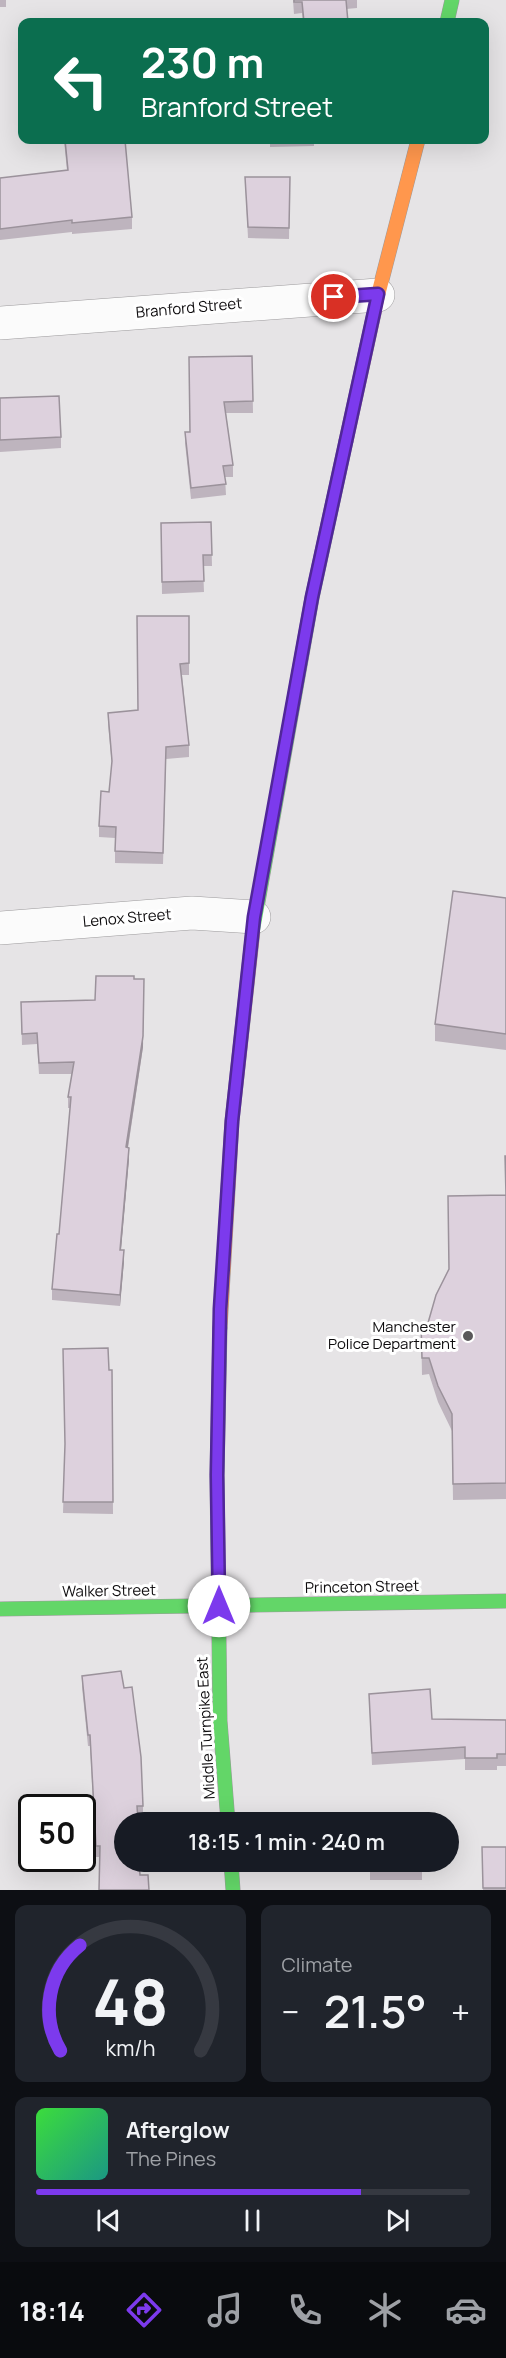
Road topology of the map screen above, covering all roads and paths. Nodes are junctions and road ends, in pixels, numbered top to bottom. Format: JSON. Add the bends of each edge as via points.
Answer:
{"nodes":[{"id":1,"x":452,"y":0,"type":"edge"},
{"id":2,"x":448,"y":18,"type":"edge"},
{"id":3,"x":417,"y":144,"type":"edge"},
{"id":4,"x":378,"y":294,"type":"junction"},
{"id":5,"x":0,"y":323,"type":"edge"},
{"id":6,"x":254,"y":917,"type":"junction"},
{"id":7,"x":0,"y":928,"type":"edge"},
{"id":8,"x":506,"y":1601,"type":"edge"},
{"id":9,"x":219,"y":1606,"type":"junction"},
{"id":10,"x":0,"y":1610,"type":"edge"},
{"id":11,"x":227,"y":1812,"type":"edge"},
{"id":12,"x":232,"y":1872,"type":"edge"},
{"id":13,"x":233,"y":1890,"type":"edge"}],
"edges":[{"from":1,"to":2,"type":"main road"},
{"from":3,"to":4,"type":"main road","name":"Middle Turnpike East"},
{"from":4,"to":5,"type":"street","name":"Branford Street"},
{"from":4,"to":6,"type":"main road","name":"Middle Turnpike East","via":[[312,597]]},
{"from":6,"to":7,"type":"street","name":"Lenox Street","via":[[192,913]]},
{"from":6,"to":9,"type":"main road","name":"Middle Turnpike East","via":[[232,1121],[220,1309]]},
{"from":8,"to":9,"type":"main road","name":"Princeton Street"},
{"from":9,"to":10,"type":"main road","name":"Walker Street"},
{"from":9,"to":11,"type":"main road","name":"Middle Turnpike East","via":[[220,1721]]},
{"from":12,"to":13,"type":"main road"}]}
